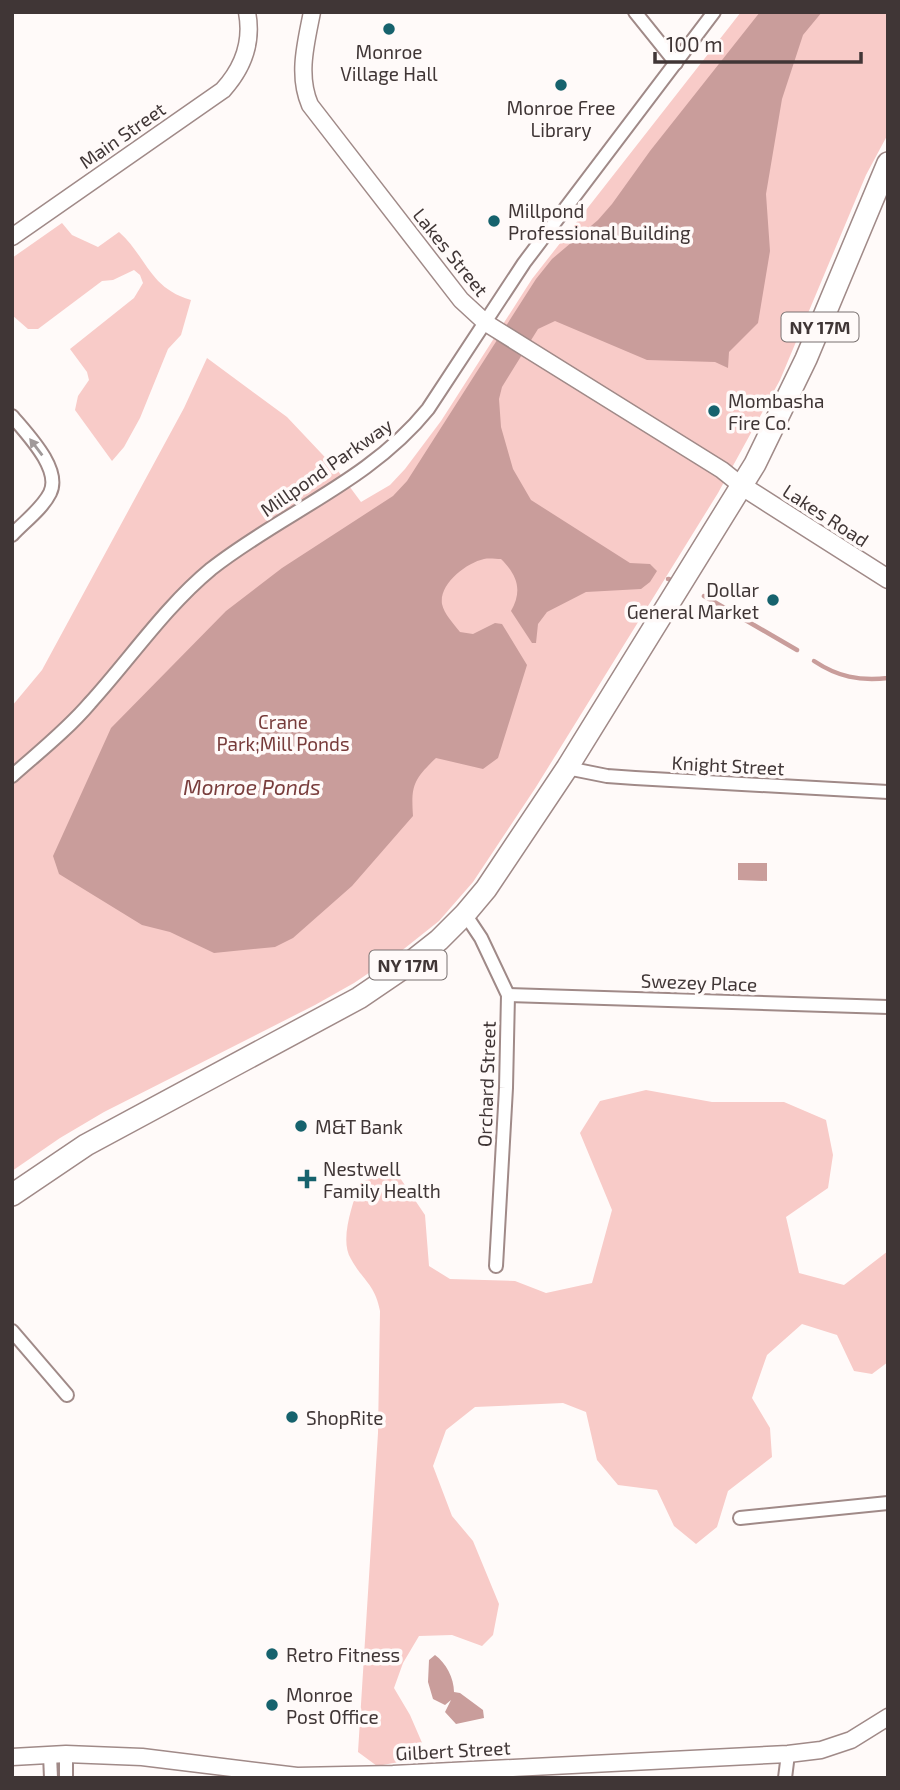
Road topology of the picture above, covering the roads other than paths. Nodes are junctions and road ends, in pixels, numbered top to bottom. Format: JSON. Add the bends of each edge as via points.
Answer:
{"nodes":[{"id":1,"x":247,"y":12,"type":"edge"},
{"id":2,"x":312,"y":12,"type":"edge"},
{"id":3,"x":635,"y":12,"type":"edge"},
{"id":4,"x":714,"y":12,"type":"edge"},
{"id":5,"x":676,"y":63,"type":"junction"},
{"id":6,"x":888,"y":163,"type":"edge"},
{"id":7,"x":12,"y":237,"type":"edge"},
{"id":8,"x":492,"y":328,"type":"junction"},
{"id":9,"x":12,"y":416,"type":"edge"},
{"id":10,"x":742,"y":486,"type":"junction"},
{"id":11,"x":12,"y":535,"type":"edge"},
{"id":12,"x":888,"y":579,"type":"edge"},
{"id":13,"x":567,"y":768,"type":"junction"},
{"id":14,"x":12,"y":776,"type":"edge"},
{"id":15,"x":888,"y":792,"type":"edge"},
{"id":16,"x":465,"y":914,"type":"junction"},
{"id":17,"x":508,"y":995,"type":"junction"},
{"id":18,"x":888,"y":1007,"type":"edge"},
{"id":19,"x":12,"y":1195,"type":"edge"},
{"id":20,"x":496,"y":1266,"type":"dead end"},
{"id":21,"x":12,"y":1331,"type":"edge"},
{"id":22,"x":68,"y":1395,"type":"dead end"},
{"id":23,"x":888,"y":1503,"type":"edge"},
{"id":24,"x":740,"y":1518,"type":"dead end"},
{"id":25,"x":888,"y":1717,"type":"edge"},
{"id":26,"x":788,"y":1754,"type":"junction"},
{"id":27,"x":58,"y":1755,"type":"junction"},
{"id":28,"x":12,"y":1757,"type":"edge"},
{"id":29,"x":307,"y":1777,"type":"edge"},
{"id":30,"x":51,"y":1778,"type":"edge"},
{"id":31,"x":66,"y":1778,"type":"edge"},
{"id":32,"x":785,"y":1778,"type":"edge"}],
"edges":[{"from":1,"to":7,"type":"street","name":"Main Street","via":[[249,35],[244,57],[223,90]]},
{"from":2,"to":8,"type":"street","name":"Lakes Street","via":[[302,75],[310,105],[461,300]]},
{"from":3,"to":5,"type":"street"},
{"from":4,"to":5,"type":"street","name":"Millpond Parkway"},
{"from":5,"to":8,"type":"street","name":"Millpond Parkway","via":[[524,263]]},
{"from":6,"to":10,"type":"main road","number":"NY 17M","via":[[789,398]]},
{"from":8,"to":10,"type":"street","name":"Lakes Street"},
{"from":8,"to":14,"type":"street","name":"Millpond Parkway","via":[[398,443],[209,571],[88,706]]},
{"from":11,"to":9,"type":"street","one_way":true,"via":[[48,496],[53,481],[48,464]]},
{"from":10,"to":12,"type":"main road","name":"Lakes Road"},
{"from":10,"to":13,"type":"main road","number":"NY 17M"},
{"from":13,"to":15,"type":"street","name":"Knight Street","via":[[607,776]]},
{"from":13,"to":16,"type":"main road","number":"NY 17M"},
{"from":16,"to":17,"type":"street","name":"Orchard Street"},
{"from":16,"to":19,"type":"main road","number":"NY 17M","via":[[439,940],[359,999],[86,1145]]},
{"from":17,"to":18,"type":"street","name":"Swezey Place"},
{"from":17,"to":20,"type":"street","name":"Orchard Street"},
{"from":21,"to":22,"type":"street"},
{"from":23,"to":24,"type":"street"},
{"from":25,"to":26,"type":"street","name":"Gilbert Street","via":[[851,1740]]},
{"from":26,"to":29,"type":"street","name":"Gilbert Street"},
{"from":26,"to":32,"type":"street"},
{"from":27,"to":28,"type":"street","name":"Gilbert Street"},
{"from":27,"to":29,"type":"street","name":"Gilbert Street","via":[[142,1757]]},
{"from":27,"to":30,"type":"street"},
{"from":27,"to":31,"type":"street"}]}
